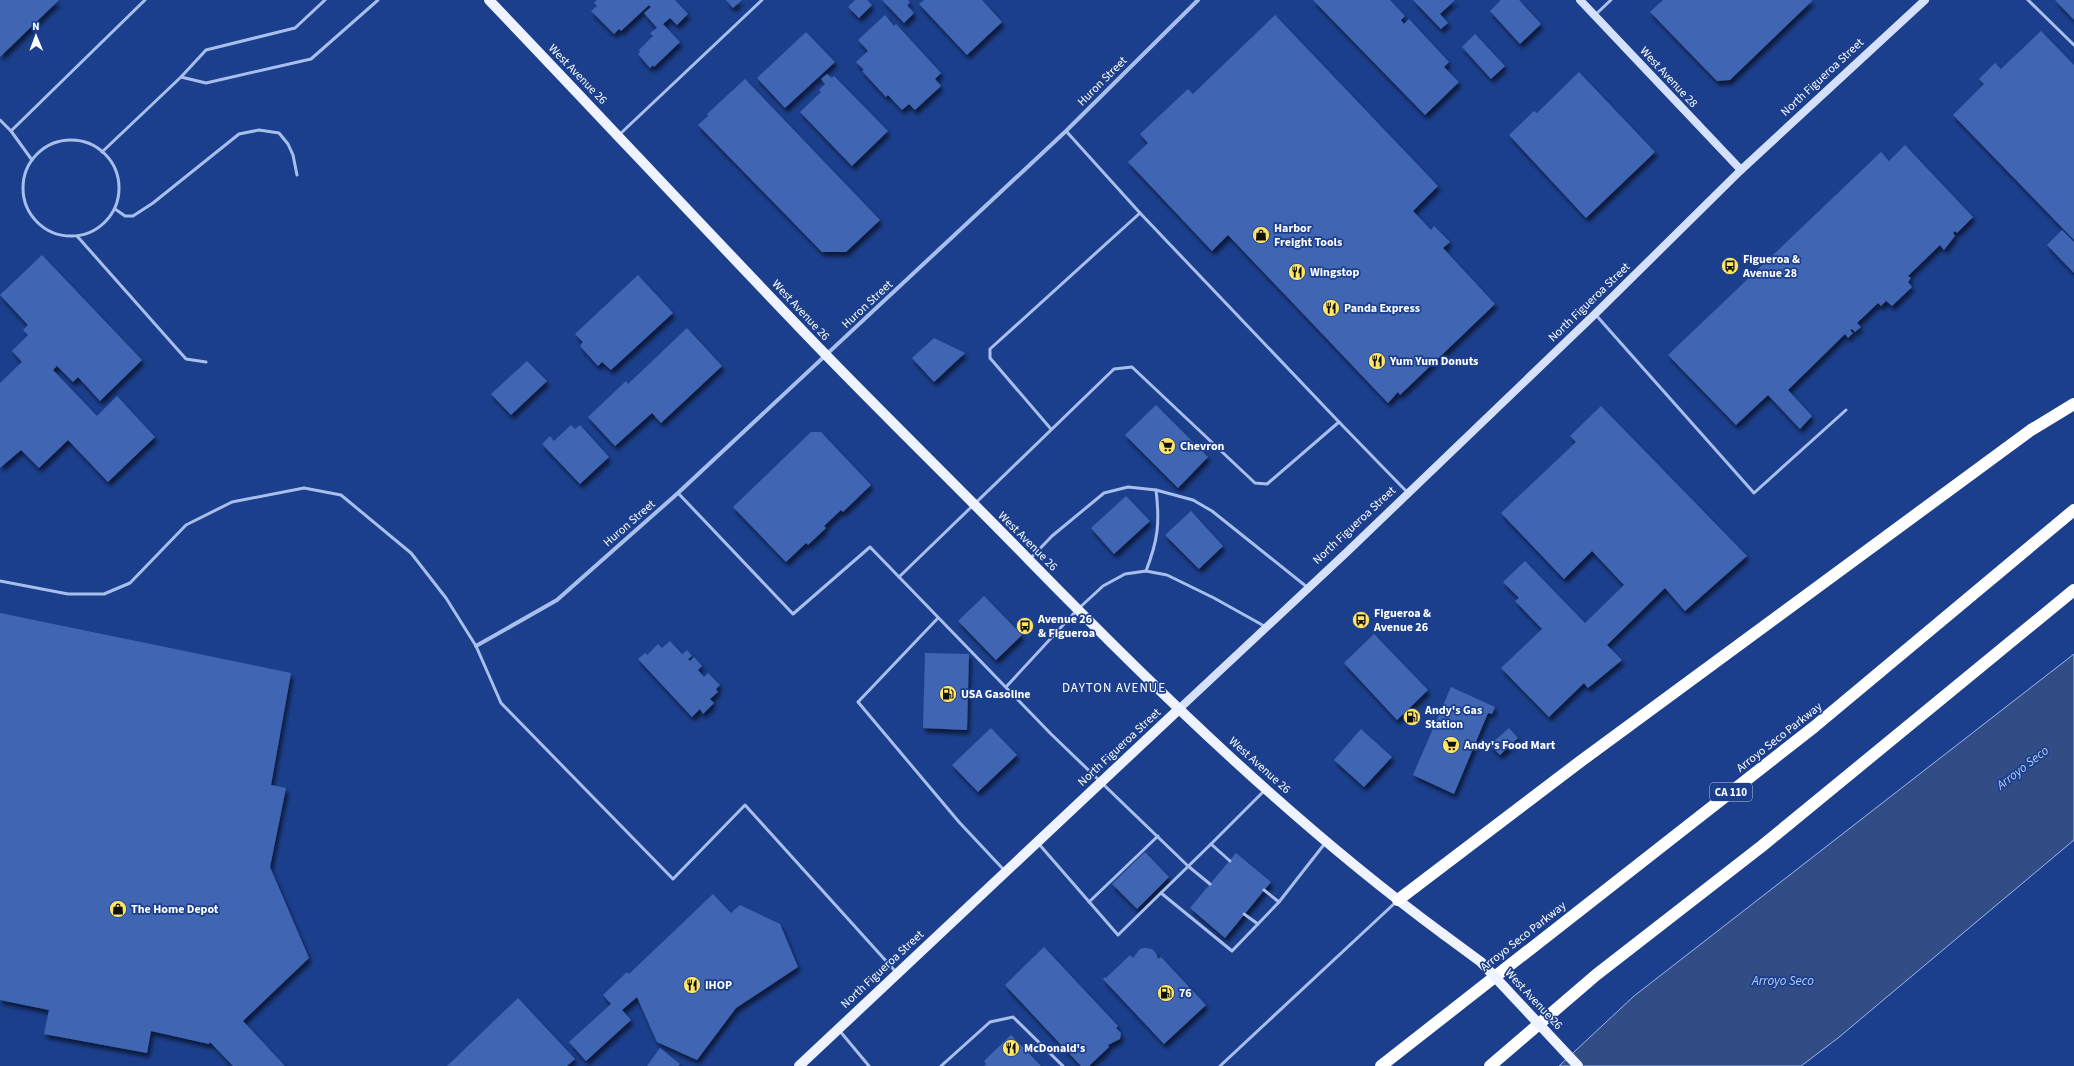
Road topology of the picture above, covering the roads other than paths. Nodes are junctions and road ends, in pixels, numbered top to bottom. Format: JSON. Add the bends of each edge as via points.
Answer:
{"nodes":[{"id":1,"x":145,"y":0,"type":"edge"},
{"id":2,"x":325,"y":0,"type":"edge"},
{"id":3,"x":378,"y":0,"type":"edge"},
{"id":4,"x":490,"y":0,"type":"edge"},
{"id":5,"x":762,"y":0,"type":"edge"},
{"id":6,"x":1198,"y":0,"type":"edge"},
{"id":7,"x":1580,"y":0,"type":"edge"},
{"id":8,"x":1611,"y":0,"type":"edge"},
{"id":9,"x":1925,"y":0,"type":"edge"},
{"id":10,"x":2028,"y":0,"type":"edge"},
{"id":11,"x":1595,"y":15,"type":"junction"},
{"id":12,"x":2074,"y":45,"type":"edge"},
{"id":13,"x":181,"y":77,"type":"junction"},
{"id":14,"x":0,"y":120,"type":"edge"},
{"id":15,"x":11,"y":131,"type":"junction"},
{"id":16,"x":1066,"y":131,"type":"junction"},
{"id":17,"x":619,"y":136,"type":"junction"},
{"id":18,"x":102,"y":152,"type":"junction"},
{"id":19,"x":32,"y":160,"type":"junction"},
{"id":20,"x":1741,"y":170,"type":"junction"},
{"id":21,"x":297,"y":175,"type":"dead end"},
{"id":22,"x":115,"y":209,"type":"junction"},
{"id":23,"x":1140,"y":213,"type":"junction"},
{"id":24,"x":77,"y":236,"type":"junction"},
{"id":25,"x":1595,"y":314,"type":"junction"},
{"id":26,"x":827,"y":356,"type":"junction"},
{"id":27,"x":206,"y":362,"type":"dead end"},
{"id":28,"x":2074,"y":404,"type":"edge"},
{"id":29,"x":1846,"y":410,"type":"dead end"},
{"id":30,"x":1338,"y":422,"type":"junction"},
{"id":31,"x":1051,"y":429,"type":"junction"},
{"id":32,"x":1156,"y":490,"type":"junction"},
{"id":33,"x":678,"y":493,"type":"junction"},
{"id":34,"x":1408,"y":493,"type":"junction"},
{"id":35,"x":973,"y":504,"type":"junction"},
{"id":36,"x":2074,"y":510,"type":"edge"},
{"id":37,"x":1029,"y":560,"type":"junction"},
{"id":38,"x":1146,"y":571,"type":"junction"},
{"id":39,"x":899,"y":577,"type":"junction"},
{"id":40,"x":0,"y":581,"type":"edge"},
{"id":41,"x":1307,"y":587,"type":"junction"},
{"id":42,"x":2074,"y":590,"type":"edge"},
{"id":43,"x":1077,"y":610,"type":"junction"},
{"id":44,"x":938,"y":618,"type":"junction"},
{"id":45,"x":1266,"y":627,"type":"junction"},
{"id":46,"x":476,"y":646,"type":"junction"},
{"id":47,"x":1006,"y":687,"type":"junction"},
{"id":48,"x":1179,"y":709,"type":"junction"},
{"id":49,"x":1102,"y":781,"type":"junction"},
{"id":50,"x":1266,"y":788,"type":"junction"},
{"id":51,"x":1158,"y":836,"type":"junction"},
{"id":52,"x":1327,"y":841,"type":"junction"},
{"id":53,"x":1037,"y":842,"type":"junction"},
{"id":54,"x":1211,"y":844,"type":"junction"},
{"id":55,"x":1230,"y":861,"type":"dead end"},
{"id":56,"x":1188,"y":866,"type":"junction"},
{"id":57,"x":1005,"y":872,"type":"junction"},
{"id":58,"x":1210,"y":884,"type":"dead end"},
{"id":59,"x":1264,"y":890,"type":"dead end"},
{"id":60,"x":1161,"y":893,"type":"junction"},
{"id":61,"x":1398,"y":900,"type":"junction"},
{"id":62,"x":1089,"y":902,"type":"junction"},
{"id":63,"x":1279,"y":902,"type":"junction"},
{"id":64,"x":1244,"y":914,"type":"dead end"},
{"id":65,"x":1258,"y":924,"type":"junction"},
{"id":66,"x":898,"y":973,"type":"junction"},
{"id":67,"x":838,"y":1029,"type":"junction"},
{"id":68,"x":799,"y":1066,"type":"edge"},
{"id":69,"x":869,"y":1066,"type":"edge"},
{"id":70,"x":941,"y":1066,"type":"edge"},
{"id":71,"x":1063,"y":1066,"type":"edge"},
{"id":72,"x":1220,"y":1066,"type":"edge"},
{"id":73,"x":1381,"y":1066,"type":"edge"},
{"id":74,"x":1490,"y":1066,"type":"edge"},
{"id":75,"x":1578,"y":1066,"type":"edge"}],
"edges":[{"from":1,"to":15,"type":"lane"},
{"from":2,"to":13,"type":"lane","via":[[296,28],[206,50]]},
{"from":3,"to":13,"type":"lane","via":[[311,59],[206,83]]},
{"from":4,"to":17,"type":"main road","name":"West Avenue 26"},
{"from":5,"to":17,"type":"lane"},
{"from":6,"to":16,"type":"street","name":"Huron Street"},
{"from":7,"to":11,"type":"main road","name":"West Avenue 28"},
{"from":8,"to":11,"type":"lane"},
{"from":9,"to":20,"type":"main road","name":"North Figueroa Street"},
{"from":10,"to":12,"type":"lane"},
{"from":11,"to":20,"type":"main road","name":"West Avenue 28"},
{"from":13,"to":18,"type":"lane"},
{"from":14,"to":15,"type":"lane"},
{"from":15,"to":19,"type":"lane"},
{"from":16,"to":23,"type":"lane"},
{"from":16,"to":26,"type":"street","name":"Huron Street"},
{"from":17,"to":26,"type":"main road","name":"West Avenue 26"},
{"from":18,"to":19,"type":"lane","via":[[89,144],[58,142],[44,149]]},
{"from":18,"to":22,"type":"lane","via":[[113,164],[119,178],[119,194]]},
{"from":19,"to":24,"type":"lane","via":[[25,175],[23,190],[26,206],[34,219],[46,230],[56,234]]},
{"from":20,"to":25,"type":"main road","name":"North Figueroa Street"},
{"from":21,"to":22,"type":"lane","via":[[294,155],[279,133],[259,130],[239,134],[133,216],[125,216]]},
{"from":22,"to":24,"type":"lane","via":[[106,222],[93,232]]},
{"from":23,"to":30,"type":"lane"},
{"from":23,"to":31,"type":"lane","via":[[990,349],[990,358]]},
{"from":24,"to":27,"type":"lane","via":[[186,359]]},
{"from":25,"to":29,"type":"lane","via":[[1754,493]]},
{"from":25,"to":34,"type":"main road","name":"North Figueroa Street"},
{"from":26,"to":33,"type":"street","name":"Huron Street"},
{"from":26,"to":35,"type":"main road","name":"West Avenue 26"},
{"from":28,"to":61,"type":"highway","via":[[2030,430],[1581,761]]},
{"from":30,"to":31,"type":"lane","via":[[1267,484],[1255,484],[1132,368],[1114,370]]},
{"from":30,"to":34,"type":"lane"},
{"from":31,"to":35,"type":"lane"},
{"from":32,"to":37,"type":"lane","via":[[1128,487],[1104,493],[1052,536]]},
{"from":32,"to":38,"type":"lane","via":[[1159,515],[1156,546]]},
{"from":32,"to":41,"type":"lane","via":[[1193,500],[1212,510]]},
{"from":33,"to":39,"type":"lane","via":[[793,614],[870,547]]},
{"from":33,"to":46,"type":"street","name":"Huron Street","via":[[557,600]]},
{"from":34,"to":41,"type":"main road","name":"North Figueroa Street"},
{"from":35,"to":37,"type":"main road","name":"West Avenue 26"},
{"from":35,"to":39,"type":"lane"},
{"from":36,"to":73,"type":"highway","name":"Arroyo Seco Parkway","number":"CA 110","via":[[1814,727]]},
{"from":37,"to":43,"type":"main road","name":"West Avenue 26"},
{"from":38,"to":43,"type":"lane","via":[[1125,574],[1109,583]]},
{"from":38,"to":45,"type":"lane","via":[[1167,575]]},
{"from":39,"to":44,"type":"lane"},
{"from":40,"to":46,"type":"lane","via":[[68,594],[104,594],[130,583],[186,524],[232,502],[304,488],[341,496],[411,552],[446,598]]},
{"from":41,"to":45,"type":"main road","name":"North Figueroa Street"},
{"from":42,"to":74,"type":"highway","via":[[1762,846],[1596,975]]},
{"from":43,"to":47,"type":"lane"},
{"from":43,"to":48,"type":"main road","name":"West Avenue 26"},
{"from":44,"to":47,"type":"lane"},
{"from":44,"to":57,"type":"lane","via":[[858,702],[959,822]]},
{"from":45,"to":48,"type":"main road","name":"North Figueroa Street"},
{"from":46,"to":66,"type":"lane","via":[[501,703],[673,879],[745,805]]},
{"from":47,"to":49,"type":"lane","via":[[1051,734]]},
{"from":48,"to":49,"type":"main road","name":"North Figueroa Street"},
{"from":48,"to":50,"type":"main road","name":"West Avenue 26"},
{"from":49,"to":51,"type":"lane"},
{"from":49,"to":53,"type":"main road","name":"North Figueroa Street"},
{"from":50,"to":52,"type":"main road","name":"West Avenue 26"},
{"from":50,"to":54,"type":"lane"},
{"from":51,"to":56,"type":"lane"},
{"from":51,"to":62,"type":"lane"},
{"from":52,"to":61,"type":"main road","name":"West Avenue 26"},
{"from":52,"to":63,"type":"lane"},
{"from":53,"to":57,"type":"main road","name":"North Figueroa Street"},
{"from":53,"to":62,"type":"lane"},
{"from":54,"to":55,"type":"lane"},
{"from":54,"to":56,"type":"lane"},
{"from":56,"to":58,"type":"lane"},
{"from":56,"to":60,"type":"lane"},
{"from":57,"to":66,"type":"main road","name":"North Figueroa Street"},
{"from":59,"to":63,"type":"lane"},
{"from":60,"to":62,"type":"lane","via":[[1118,936]]},
{"from":60,"to":65,"type":"lane","via":[[1232,951]]},
{"from":61,"to":72,"type":"lane"},
{"from":61,"to":75,"type":"main road","name":"West Avenue 26","bridge":true,"via":[[1481,962]]},
{"from":63,"to":65,"type":"lane"},
{"from":64,"to":65,"type":"lane"},
{"from":66,"to":67,"type":"main road","name":"North Figueroa Street"},
{"from":67,"to":68,"type":"main road","name":"North Figueroa Street"},
{"from":67,"to":69,"type":"lane"},
{"from":70,"to":71,"type":"lane","via":[[990,1022],[1013,1017]]}]}
